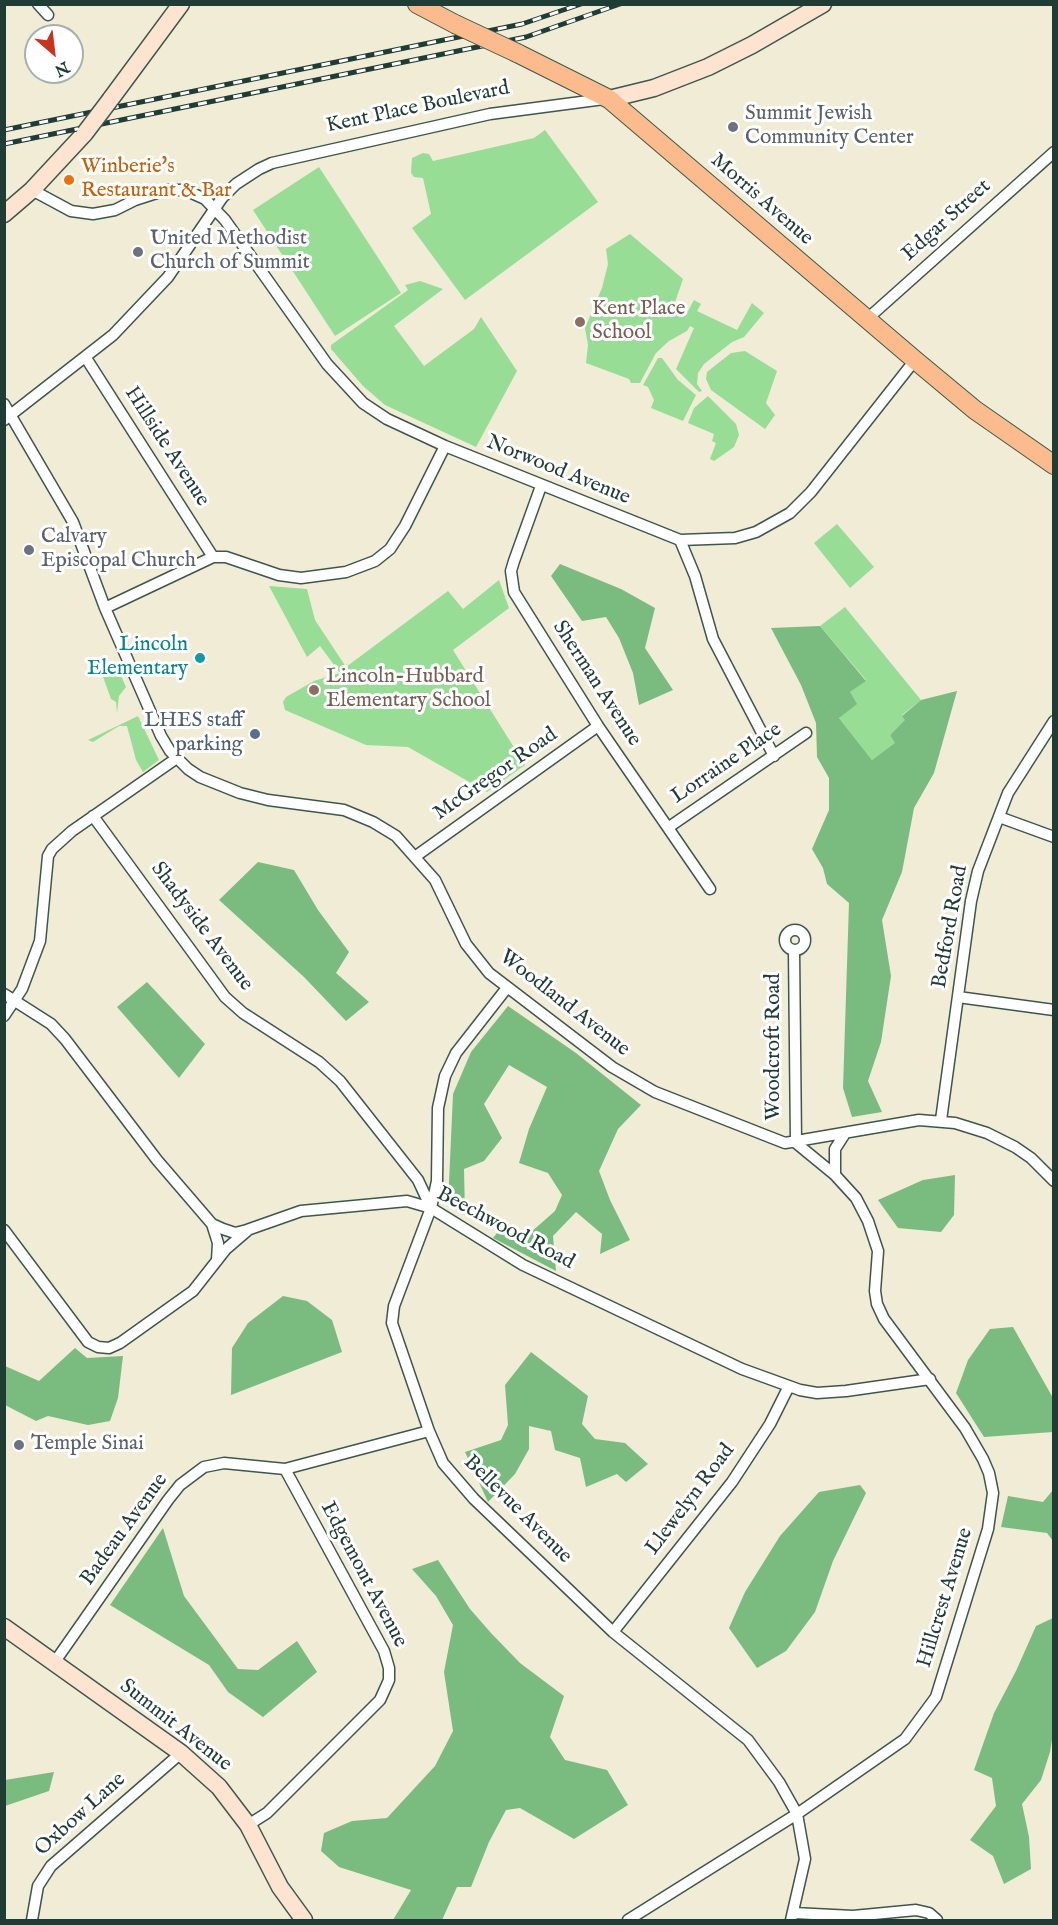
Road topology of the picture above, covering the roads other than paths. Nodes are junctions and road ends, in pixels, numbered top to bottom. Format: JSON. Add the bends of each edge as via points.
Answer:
{"nodes":[{"id":1,"x":38,"y":4,"type":"edge"},
{"id":2,"x":181,"y":4,"type":"edge"},
{"id":3,"x":417,"y":4,"type":"edge"},
{"id":4,"x":823,"y":4,"type":"edge"},
{"id":5,"x":48,"y":15,"type":"dead end"},
{"id":6,"x":609,"y":99,"type":"junction"},
{"id":7,"x":1053,"y":152,"type":"edge"},
{"id":8,"x":32,"y":190,"type":"junction"},
{"id":9,"x":214,"y":207,"type":"junction"},
{"id":10,"x":4,"y":214,"type":"edge"},
{"id":11,"x":866,"y":320,"type":"junction"},
{"id":12,"x":86,"y":358,"type":"junction"},
{"id":13,"x":915,"y":360,"type":"junction"},
{"id":14,"x":4,"y":404,"type":"edge"},
{"id":15,"x":8,"y":417,"type":"edge"},
{"id":16,"x":445,"y":446,"type":"junction"},
{"id":17,"x":1053,"y":465,"type":"edge"},
{"id":18,"x":541,"y":486,"type":"junction"},
{"id":19,"x":680,"y":540,"type":"junction"},
{"id":20,"x":213,"y":557,"type":"junction"},
{"id":21,"x":105,"y":608,"type":"junction"},
{"id":22,"x":1053,"y":721,"type":"edge"},
{"id":23,"x":598,"y":726,"type":"junction"},
{"id":24,"x":806,"y":733,"type":"dead end"},
{"id":25,"x":774,"y":756,"type":"junction"},
{"id":26,"x":177,"y":758,"type":"junction"},
{"id":27,"x":93,"y":816,"type":"junction"},
{"id":28,"x":999,"y":817,"type":"junction"},
{"id":29,"x":669,"y":827,"type":"junction"},
{"id":30,"x":1053,"y":837,"type":"edge"},
{"id":31,"x":416,"y":856,"type":"junction"},
{"id":32,"x":710,"y":889,"type":"dead end"},
{"id":33,"x":794,"y":950,"type":"dead end"},
{"id":34,"x":506,"y":989,"type":"junction"},
{"id":35,"x":4,"y":994,"type":"edge"},
{"id":36,"x":958,"y":997,"type":"junction"},
{"id":37,"x":16,"y":1000,"type":"junction"},
{"id":38,"x":1053,"y":1010,"type":"edge"},
{"id":39,"x":4,"y":1017,"type":"edge"},
{"id":40,"x":941,"y":1120,"type":"junction"},
{"id":41,"x":844,"y":1135,"type":"junction"},
{"id":42,"x":796,"y":1143,"type":"junction"},
{"id":43,"x":835,"y":1175,"type":"junction"},
{"id":44,"x":1053,"y":1181,"type":"edge"},
{"id":45,"x":431,"y":1208,"type":"junction"},
{"id":46,"x":212,"y":1224,"type":"junction"},
{"id":47,"x":4,"y":1230,"type":"edge"},
{"id":48,"x":247,"y":1230,"type":"junction"},
{"id":49,"x":217,"y":1260,"type":"junction"},
{"id":50,"x":930,"y":1379,"type":"junction"},
{"id":51,"x":789,"y":1386,"type":"junction"},
{"id":52,"x":429,"y":1431,"type":"junction"},
{"id":53,"x":285,"y":1469,"type":"junction"},
{"id":54,"x":4,"y":1627,"type":"edge"},
{"id":55,"x":613,"y":1632,"type":"junction"},
{"id":56,"x":54,"y":1663,"type":"junction"},
{"id":57,"x":181,"y":1753,"type":"junction"},
{"id":58,"x":797,"y":1814,"type":"junction"},
{"id":59,"x":248,"y":1826,"type":"junction"},
{"id":60,"x":792,"y":1917,"type":"edge"},
{"id":61,"x":32,"y":1920,"type":"edge"},
{"id":62,"x":304,"y":1920,"type":"edge"},
{"id":63,"x":628,"y":1920,"type":"edge"},
{"id":64,"x":938,"y":1920,"type":"edge"}],
"edges":[{"from":1,"to":5,"type":"street"},
{"from":2,"to":8,"type":"street","bridge":true,"via":[[85,133]]},
{"from":3,"to":6,"type":"main road","name":"Morris Avenue","bridge":true},
{"from":4,"to":6,"type":"street","name":"Kent Place Boulevard","via":[[746,48],[676,81]]},
{"from":6,"to":9,"type":"street","name":"Kent Place Boulevard","via":[[490,114],[272,163],[241,180]]},
{"from":6,"to":11,"type":"main road","name":"Morris Avenue"},
{"from":7,"to":11,"type":"street","name":"Edgar Street"},
{"from":8,"to":9,"type":"street","via":[[61,207],[83,213],[104,213],[149,194],[175,189],[193,193]]},
{"from":8,"to":10,"type":"street"},
{"from":9,"to":12,"type":"street","name":"Kent Place Boulevard","via":[[168,277],[121,328]]},
{"from":9,"to":16,"type":"street","name":"Norwood Avenue","via":[[343,384],[387,419]]},
{"from":11,"to":13,"type":"main road","name":"Morris Avenue"},
{"from":12,"to":15,"type":"street","name":"Kent Place Boulevard"},
{"from":12,"to":20,"type":"street","name":"Hillside Avenue"},
{"from":13,"to":17,"type":"main road","name":"Morris Avenue","via":[[975,410]]},
{"from":13,"to":19,"type":"street","name":"Norwood Avenue","via":[[790,513],[756,532],[735,538]]},
{"from":14,"to":15,"type":"street","name":"Woodland Avenue"},
{"from":15,"to":21,"type":"street","name":"Woodland Avenue","via":[[73,522]]},
{"from":16,"to":18,"type":"street","name":"Norwood Avenue"},
{"from":16,"to":20,"type":"street","via":[[400,534],[375,561],[346,572],[301,578],[226,557]]},
{"from":18,"to":19,"type":"street","name":"Norwood Avenue"},
{"from":18,"to":23,"type":"street","name":"Sherman Avenue","via":[[511,571],[514,592]]},
{"from":19,"to":25,"type":"street","via":[[713,639]]},
{"from":20,"to":21,"type":"street"},
{"from":21,"to":26,"type":"street","name":"Woodland Avenue","via":[[154,724]]},
{"from":22,"to":28,"type":"street","name":"Bedford Road","via":[[1026,761]]},
{"from":23,"to":29,"type":"street","name":"Sherman Avenue"},
{"from":23,"to":31,"type":"street","name":"McGregor Road"},
{"from":24,"to":25,"type":"street","name":"Lorraine Place"},
{"from":25,"to":29,"type":"street","name":"Lorraine Place"},
{"from":26,"to":27,"type":"street"},
{"from":26,"to":31,"type":"street","name":"Woodland Avenue","via":[[200,777],[240,793],[344,810],[396,836]]},
{"from":27,"to":37,"type":"street","via":[[56,844],[48,856],[40,941]]},
{"from":27,"to":45,"type":"street","name":"Shadyside Avenue","via":[[225,997],[340,1081],[418,1180]]},
{"from":28,"to":30,"type":"street"},
{"from":28,"to":36,"type":"street","name":"Bedford Road","via":[[971,901]]},
{"from":29,"to":32,"type":"street","name":"Sherman Avenue"},
{"from":31,"to":34,"type":"street","name":"Woodland Avenue","via":[[435,880],[478,961]]},
{"from":33,"to":42,"type":"street","name":"Woodcroft Road"},
{"from":34,"to":42,"type":"street","name":"Woodland Avenue","via":[[632,1080],[777,1141]]},
{"from":34,"to":45,"type":"street","name":"Bellevue Avenue","via":[[456,1053],[445,1076],[438,1108],[438,1170]]},
{"from":35,"to":37,"type":"street"},
{"from":36,"to":38,"type":"street"},
{"from":36,"to":40,"type":"street","name":"Bedford Road"},
{"from":37,"to":39,"type":"street"},
{"from":37,"to":46,"type":"street","via":[[51,1024],[127,1124]]},
{"from":40,"to":41,"type":"street","name":"Woodland Avenue","via":[[890,1124]]},
{"from":40,"to":44,"type":"street","name":"Woodland Avenue","via":[[1001,1139],[1031,1158]]},
{"from":41,"to":42,"type":"street","name":"Woodland Avenue"},
{"from":41,"to":43,"type":"street","via":[[836,1149]]},
{"from":42,"to":43,"type":"street","name":"Hillcrest Avenue"},
{"from":43,"to":50,"type":"street","name":"Hillcrest Avenue","via":[[856,1198],[875,1238],[877,1304]]},
{"from":45,"to":48,"type":"street","name":"Beechwood Road","via":[[407,1202],[321,1208]]},
{"from":45,"to":51,"type":"street","name":"Beechwood Road","via":[[523,1265],[741,1369]]},
{"from":45,"to":52,"type":"street","name":"Bellevue Avenue","via":[[394,1306],[392,1323]]},
{"from":46,"to":48,"type":"street","name":"Beechwood Road","via":[[234,1233]]},
{"from":46,"to":49,"type":"street","via":[[218,1243]]},
{"from":47,"to":49,"type":"street","via":[[88,1342],[98,1347],[120,1343],[193,1291]]},
{"from":48,"to":49,"type":"street"},
{"from":50,"to":51,"type":"street","name":"Beechwood Road","via":[[818,1393]]},
{"from":50,"to":58,"type":"street","name":"Hillcrest Avenue","via":[[976,1446],[989,1473],[993,1492],[988,1529],[936,1697],[905,1739]]},
{"from":51,"to":55,"type":"street","name":"Llewelyn Road","via":[[754,1449],[718,1501]]},
{"from":52,"to":53,"type":"street","name":"Badeau Avenue"},
{"from":52,"to":55,"type":"street","name":"Bellevue Avenue","via":[[443,1463],[474,1499]]},
{"from":53,"to":56,"type":"street","name":"Badeau Avenue","via":[[212,1464],[192,1474],[168,1500]]},
{"from":53,"to":59,"type":"street","name":"Edgemont Avenue","via":[[384,1651],[389,1680],[380,1700],[267,1813]]},
{"from":54,"to":56,"type":"street","name":"Summit Avenue"},
{"from":55,"to":58,"type":"street","name":"Bellevue Avenue","via":[[748,1740]]},
{"from":56,"to":57,"type":"street","name":"Summit Avenue"},
{"from":57,"to":59,"type":"street","name":"Summit Avenue","via":[[219,1787]]},
{"from":57,"to":61,"type":"street","name":"Oxbow Lane","via":[[51,1866],[38,1886]]},
{"from":58,"to":60,"type":"street","name":"Bellevue Avenue","via":[[806,1859]]},
{"from":58,"to":63,"type":"street","name":"Hillcrest Avenue"},
{"from":59,"to":62,"type":"street","name":"Summit Avenue","via":[[280,1887]]},
{"from":60,"to":64,"type":"street","via":[[916,1910]]}]}
